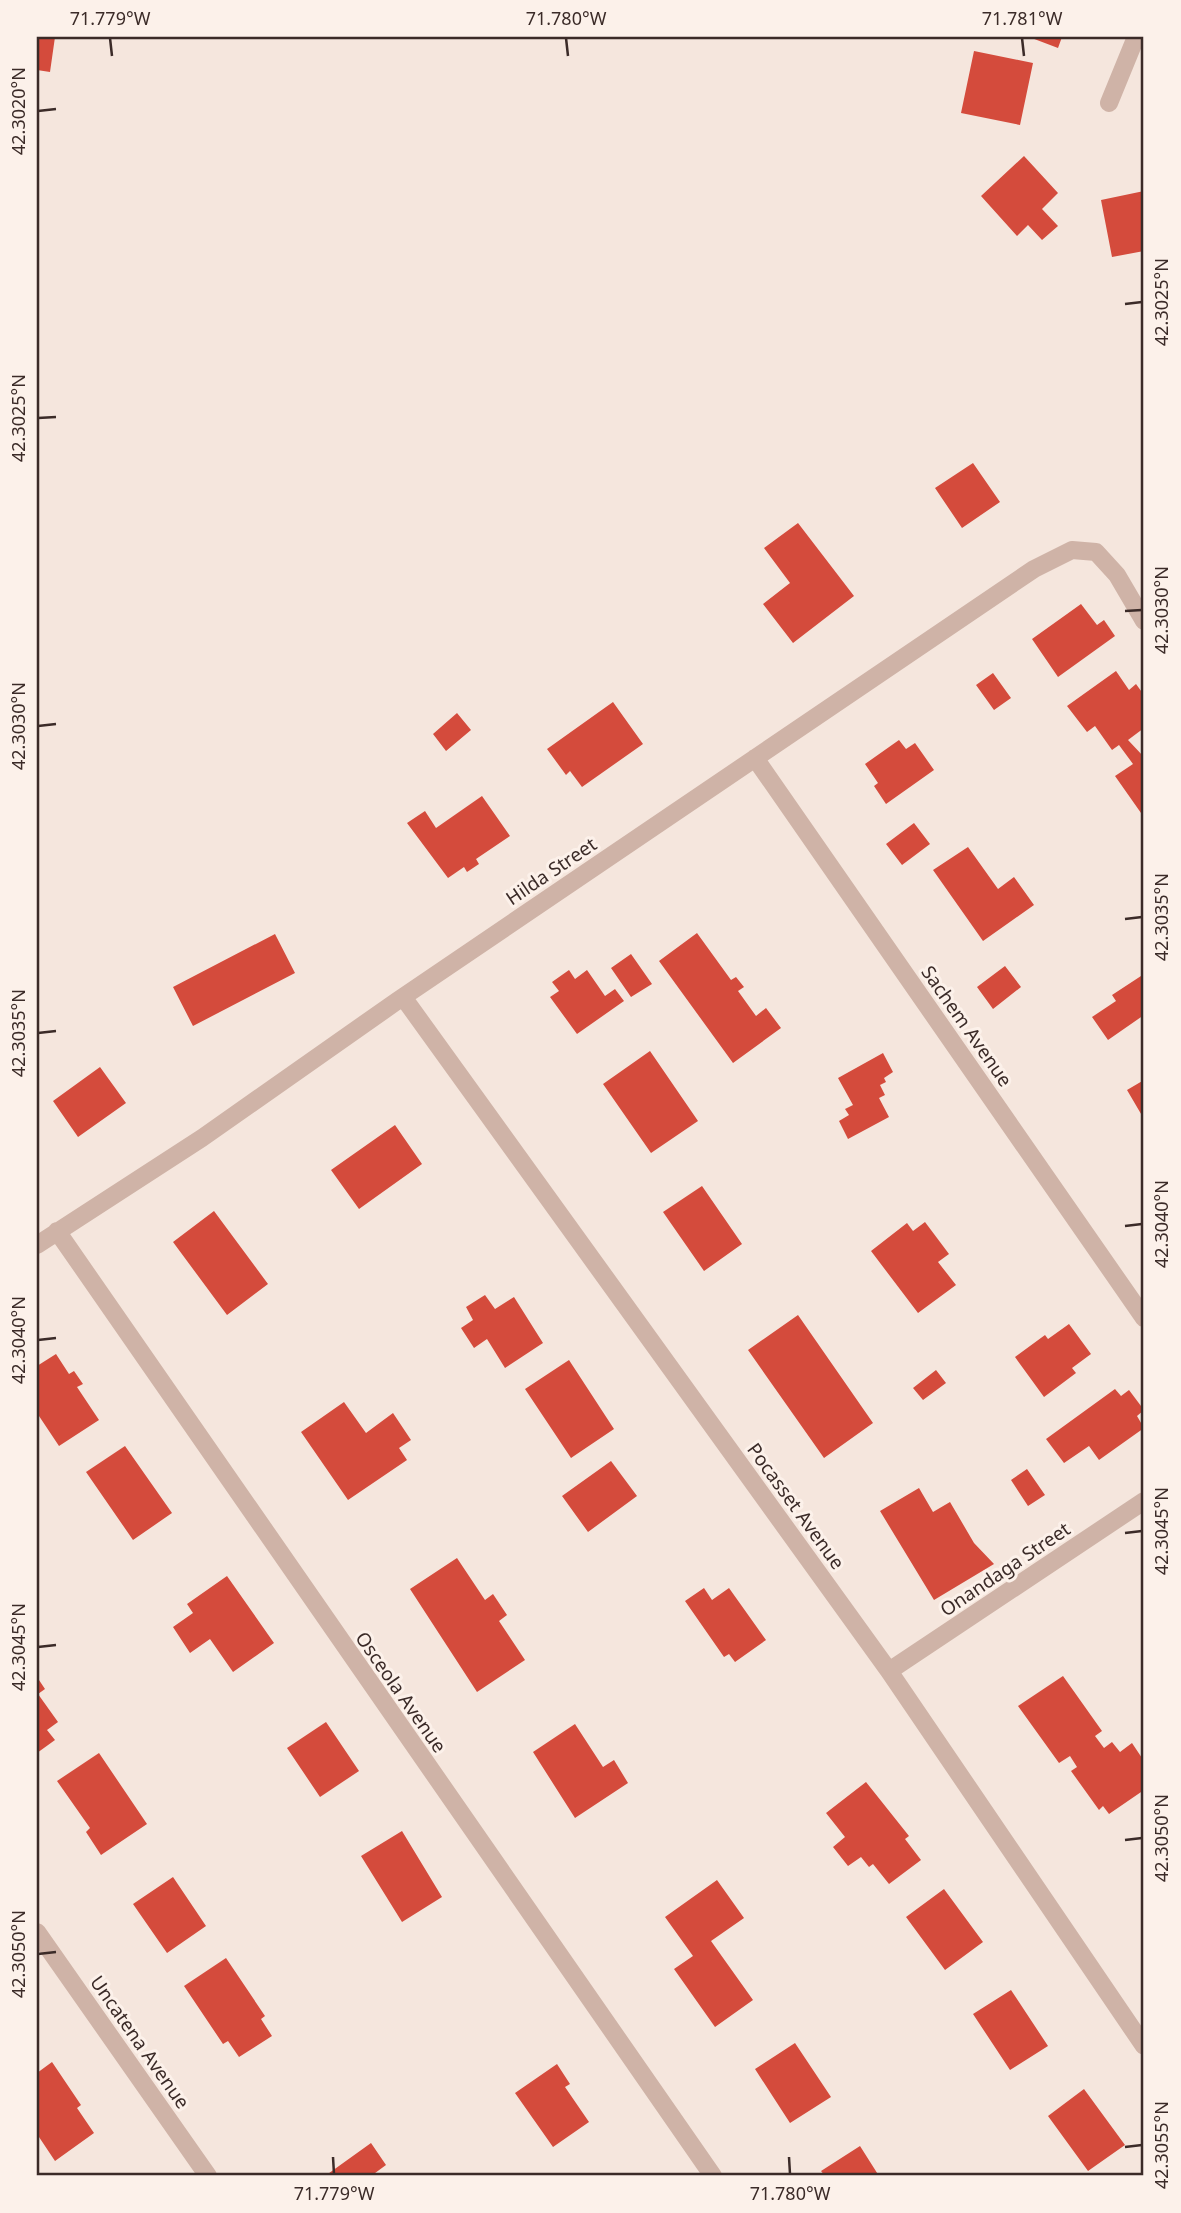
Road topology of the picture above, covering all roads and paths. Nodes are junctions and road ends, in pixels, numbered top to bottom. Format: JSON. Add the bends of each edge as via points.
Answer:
{"nodes":[{"id":1,"x":1136,"y":37,"type":"edge"},
{"id":2,"x":1109,"y":103,"type":"dead end"},
{"id":3,"x":1144,"y":621,"type":"edge"},
{"id":4,"x":755,"y":758,"type":"junction"},
{"id":5,"x":403,"y":997,"type":"junction"},
{"id":6,"x":57,"y":1231,"type":"junction"},
{"id":7,"x":37,"y":1245,"type":"edge"},
{"id":8,"x":1144,"y":1318,"type":"edge"},
{"id":9,"x":1144,"y":1501,"type":"edge"},
{"id":10,"x":889,"y":1671,"type":"junction"},
{"id":11,"x":37,"y":1932,"type":"edge"},
{"id":12,"x":1144,"y":2046,"type":"edge"},
{"id":13,"x":208,"y":2176,"type":"edge"},
{"id":14,"x":713,"y":2176,"type":"edge"}],
"edges":[{"from":1,"to":2,"type":"street"},
{"from":3,"to":4,"type":"street","name":"Hilda Street","via":[[1117,575],[1095,552],[1072,550],[1034,569]]},
{"from":4,"to":5,"type":"street","name":"Hilda Street"},
{"from":4,"to":8,"type":"street","name":"Sachem Avenue"},
{"from":5,"to":6,"type":"street","name":"Hilda Street","via":[[202,1138]]},
{"from":5,"to":10,"type":"street","name":"Pocasset Avenue"},
{"from":6,"to":7,"type":"street","name":"Hilda Street"},
{"from":6,"to":14,"type":"street","name":"Osceola Avenue"},
{"from":9,"to":10,"type":"street","name":"Onandaga Street"},
{"from":10,"to":12,"type":"street","name":"Pocasset Avenue"},
{"from":11,"to":13,"type":"street","name":"Uncatena Avenue"}]}
